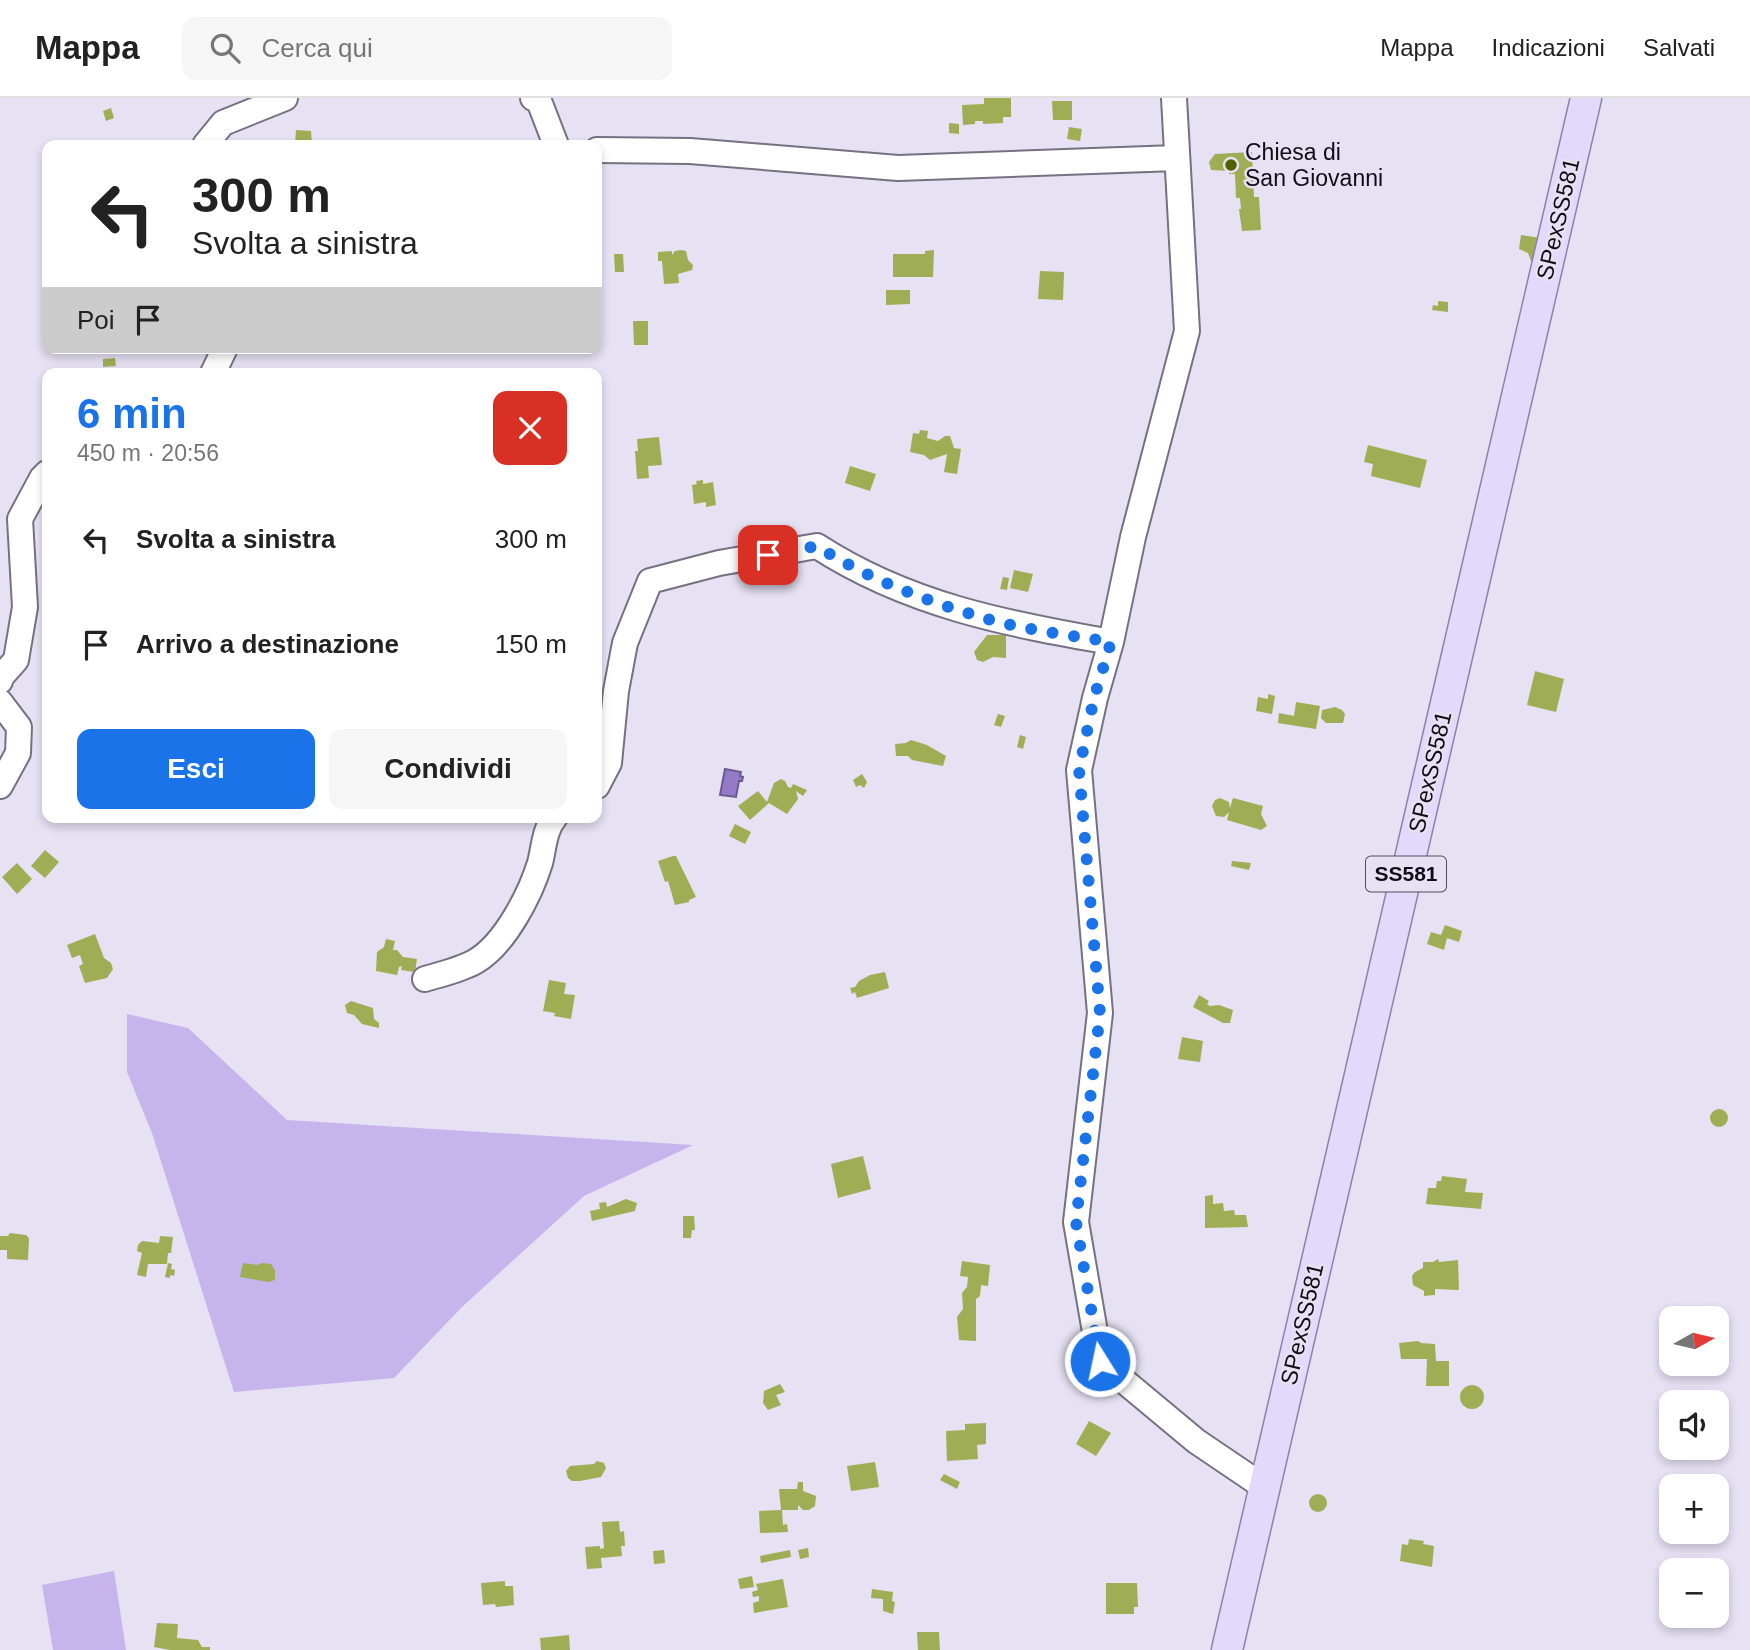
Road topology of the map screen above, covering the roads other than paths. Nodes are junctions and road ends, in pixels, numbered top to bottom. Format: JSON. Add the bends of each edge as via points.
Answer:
{"nodes":[{"id":1,"x":285,"y":98,"type":"edge"},
{"id":2,"x":533,"y":98,"type":"edge"},
{"id":3,"x":1174,"y":98,"type":"edge"},
{"id":4,"x":1586,"y":98,"type":"edge"},
{"id":5,"x":209,"y":140,"type":"edge"},
{"id":6,"x":554,"y":140,"type":"edge"},
{"id":7,"x":602,"y":150,"type":"edge"},
{"id":8,"x":1176,"y":158,"type":"junction"},
{"id":9,"x":42,"y":478,"type":"edge"},
{"id":10,"x":1111,"y":642,"type":"junction"},
{"id":11,"x":0,"y":681,"type":"edge"},
{"id":12,"x":0,"y":702,"type":"edge"},
{"id":13,"x":602,"y":776,"type":"edge"},
{"id":14,"x":0,"y":786,"type":"edge"},
{"id":15,"x":550,"y":823,"type":"edge"},
{"id":16,"x":425,"y":979,"type":"dead end"},
{"id":17,"x":1264,"y":1487,"type":"junction"},
{"id":18,"x":1227,"y":1650,"type":"edge"}],
"edges":[{"from":1,"to":5,"type":"street","via":[[223,123]]},
{"from":2,"to":6,"type":"street","via":[[539,101]]},
{"from":3,"to":8,"type":"street"},
{"from":4,"to":17,"type":"main road","name":"SPexSS581","number":"SS581"},
{"from":7,"to":8,"type":"street","via":[[690,150],[898,168]]},
{"from":8,"to":10,"type":"street","via":[[1187,331],[1133,537]]},
{"from":9,"to":11,"type":"street","via":[[20,519],[25,607],[16,660]]},
{"from":10,"to":13,"type":"street","via":[[985,618],[850,568],[817,546],[650,581],[625,643],[609,763]]},
{"from":10,"to":17,"type":"street","via":[[1079,770],[1100,1013],[1076,1222],[1100,1361],[1196,1441]]},
{"from":12,"to":14,"type":"street","via":[[19,727],[18,753]]},
{"from":15,"to":16,"type":"street","via":[[539,865],[516,917],[497,942],[476,961]]},
{"from":17,"to":18,"type":"main road","name":"SPexSS581","number":"SS581"}]}
